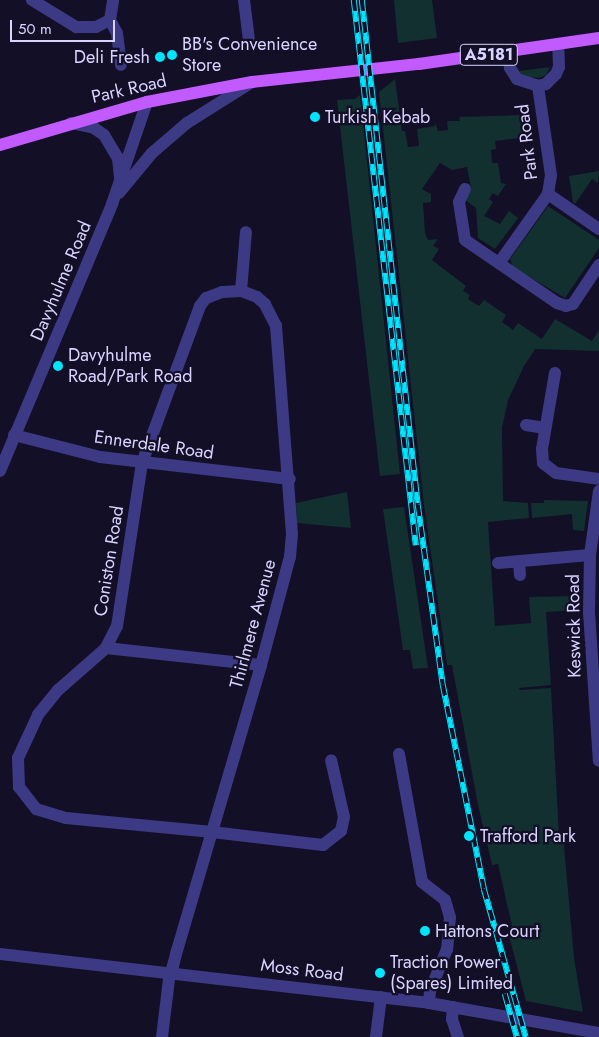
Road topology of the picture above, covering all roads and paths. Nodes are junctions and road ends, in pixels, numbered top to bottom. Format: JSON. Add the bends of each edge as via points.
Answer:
{"nodes":[{"id":1,"x":32,"y":0,"type":"edge"},
{"id":2,"x":113,"y":0,"type":"edge"},
{"id":3,"x":244,"y":0,"type":"edge"},
{"id":4,"x":110,"y":20,"type":"junction"},
{"id":5,"x":599,"y":38,"type":"edge"},
{"id":6,"x":248,"y":40,"type":"dead end"},
{"id":7,"x":558,"y":44,"type":"junction"},
{"id":8,"x":508,"y":52,"type":"junction"},
{"id":9,"x":121,"y":65,"type":"dead end"},
{"id":10,"x":252,"y":82,"type":"junction"},
{"id":11,"x":538,"y":86,"type":"junction"},
{"id":12,"x":146,"y":102,"type":"junction"},
{"id":13,"x":67,"y":123,"type":"junction"},
{"id":14,"x":0,"y":145,"type":"edge"},
{"id":15,"x":120,"y":180,"type":"junction"},
{"id":16,"x":465,"y":189,"type":"dead end"},
{"id":17,"x":548,"y":194,"type":"junction"},
{"id":18,"x":112,"y":204,"type":"junction"},
{"id":19,"x":599,"y":229,"type":"edge"},
{"id":20,"x":246,"y":232,"type":"dead end"},
{"id":21,"x":499,"y":263,"type":"junction"},
{"id":22,"x":599,"y":265,"type":"edge"},
{"id":23,"x":241,"y":291,"type":"junction"},
{"id":24,"x":555,"y":373,"type":"dead end"},
{"id":25,"x":526,"y":425,"type":"dead end"},
{"id":26,"x":545,"y":428,"type":"junction"},
{"id":27,"x":14,"y":435,"type":"junction"},
{"id":28,"x":142,"y":463,"type":"junction"},
{"id":29,"x":0,"y":470,"type":"edge"},
{"id":30,"x":290,"y":479,"type":"junction"},
{"id":31,"x":599,"y":479,"type":"edge"},
{"id":32,"x":599,"y":491,"type":"edge"},
{"id":33,"x":590,"y":555,"type":"junction"},
{"id":34,"x":519,"y":561,"type":"junction"},
{"id":35,"x":498,"y":563,"type":"dead end"},
{"id":36,"x":520,"y":575,"type":"dead end"},
{"id":37,"x":106,"y":648,"type":"junction"},
{"id":38,"x":261,"y":665,"type":"junction"},
{"id":39,"x":399,"y":754,"type":"dead end"},
{"id":40,"x":331,"y":760,"type":"dead end"},
{"id":41,"x":599,"y":761,"type":"edge"},
{"id":42,"x":212,"y":832,"type":"junction"},
{"id":43,"x":0,"y":954,"type":"edge"},
{"id":44,"x":171,"y":973,"type":"junction"},
{"id":45,"x":380,"y":997,"type":"junction"},
{"id":46,"x":429,"y":1003,"type":"junction"},
{"id":47,"x":453,"y":1007,"type":"junction"},
{"id":48,"x":599,"y":1033,"type":"edge"},
{"id":49,"x":162,"y":1037,"type":"edge"},
{"id":50,"x":376,"y":1037,"type":"edge"},
{"id":51,"x":458,"y":1037,"type":"edge"}],
"edges":[{"from":1,"to":4,"type":"street","via":[[76,27],[96,27]]},
{"from":2,"to":4,"type":"street"},
{"from":3,"to":6,"type":"street"},
{"from":4,"to":9,"type":"street","via":[[117,33]]},
{"from":5,"to":7,"type":"main road","number":"A5181"},
{"from":7,"to":8,"type":"main road","name":"Park Road","number":"A5181"},
{"from":7,"to":11,"type":"street","name":"Park Road","via":[[556,74],[546,84]]},
{"from":8,"to":10,"type":"main road","name":"Park Road","number":"A5181"},
{"from":8,"to":11,"type":"street","name":"Park Road","via":[[510,68],[517,79]]},
{"from":10,"to":12,"type":"main road","name":"Park Road","number":"A5181"},
{"from":10,"to":18,"type":"street","via":[[187,123],[137,170]]},
{"from":11,"to":17,"type":"street","name":"Park Road","via":[[551,175]]},
{"from":12,"to":13,"type":"main road","name":"Park Road","number":"A5181"},
{"from":12,"to":15,"type":"street","name":"Davyhulme Road"},
{"from":13,"to":14,"type":"main road","name":"Park Road","number":"A5181"},
{"from":13,"to":15,"type":"street","via":[[88,126],[104,135],[118,158]]},
{"from":15,"to":18,"type":"street","name":"Davyhulme Road"},
{"from":16,"to":21,"type":"street","via":[[459,202],[463,237]]},
{"from":17,"to":19,"type":"street","name":"Park Road"},
{"from":17,"to":21,"type":"street","name":"Park Road"},
{"from":18,"to":27,"type":"street","name":"Davyhulme Road"},
{"from":20,"to":23,"type":"street"},
{"from":21,"to":22,"type":"street","via":[[566,306],[576,300]]},
{"from":23,"to":28,"type":"street","name":"Coniston Road","via":[[222,292],[206,298],[200,306]]},
{"from":23,"to":30,"type":"street","name":"Thirlmere Avenue","via":[[266,304],[276,326]]},
{"from":24,"to":26,"type":"street"},
{"from":25,"to":26,"type":"street"},
{"from":26,"to":31,"type":"street","via":[[542,456],[546,468],[556,473]]},
{"from":27,"to":28,"type":"street","name":"Ennerdale Road","via":[[100,457]]},
{"from":27,"to":29,"type":"street","name":"Davyhulme Road"},
{"from":28,"to":30,"type":"street","name":"Ennerdale Road"},
{"from":28,"to":37,"type":"street","name":"Coniston Road","via":[[121,607],[117,626]]},
{"from":30,"to":38,"type":"street","name":"Thirlmere Avenue","via":[[290,557]]},
{"from":32,"to":33,"type":"street","name":"Keswick Road"},
{"from":33,"to":34,"type":"street"},
{"from":33,"to":41,"type":"street","name":"Keswick Road","via":[[589,642]]},
{"from":34,"to":35,"type":"street"},
{"from":34,"to":36,"type":"street"},
{"from":37,"to":38,"type":"street"},
{"from":37,"to":42,"type":"street","name":"Coniston Road","via":[[58,690],[38,715],[18,758],[19,787],[36,808],[48,814]]},
{"from":38,"to":42,"type":"street","name":"Thirlmere Avenue"},
{"from":39,"to":46,"type":"street","via":[[412,791],[422,882],[445,900],[450,917],[448,949],[430,991]]},
{"from":40,"to":42,"type":"street","name":"Coniston Road","via":[[344,817],[341,831],[331,841],[323,845]]},
{"from":42,"to":44,"type":"street","name":"Thirlmere Avenue"},
{"from":43,"to":44,"type":"street","name":"Moss Road"},
{"from":44,"to":45,"type":"street","name":"Moss Road"},
{"from":44,"to":49,"type":"street","name":"Thirlmere Avenue"},
{"from":45,"to":46,"type":"street","name":"Moss Road"},
{"from":45,"to":50,"type":"street"},
{"from":46,"to":47,"type":"street","name":"Moss Road"},
{"from":47,"to":48,"type":"street","name":"Moss Road"},
{"from":47,"to":51,"type":"street","via":[[452,1019]]}]}
